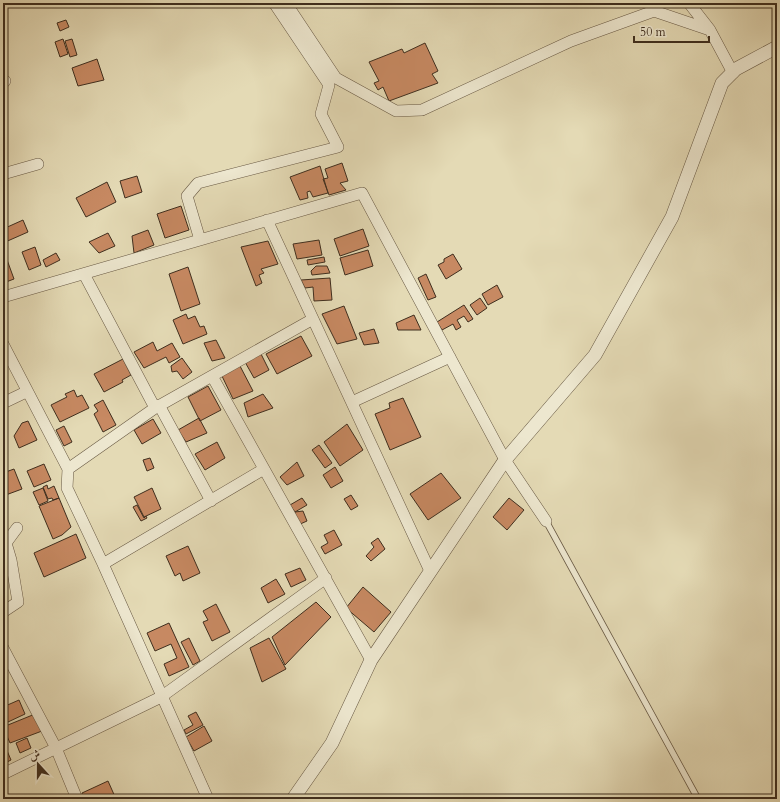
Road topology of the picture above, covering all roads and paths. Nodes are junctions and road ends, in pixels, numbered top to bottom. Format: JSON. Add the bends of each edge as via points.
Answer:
{"nodes":[{"id":1,"x":274,"y":3,"type":"edge"},
{"id":2,"x":286,"y":3,"type":"edge"},
{"id":3,"x":689,"y":3,"type":"edge"},
{"id":4,"x":710,"y":30,"type":"junction"},
{"id":5,"x":777,"y":47,"type":"edge"},
{"id":6,"x":732,"y":73,"type":"junction"},
{"id":7,"x":38,"y":164,"type":"dead end"},
{"id":8,"x":3,"y":174,"type":"edge"},
{"id":9,"x":267,"y":220,"type":"junction"},
{"id":10,"x":200,"y":240,"type":"junction"},
{"id":11,"x":84,"y":274,"type":"junction"},
{"id":12,"x":3,"y":297,"type":"edge"},
{"id":13,"x":313,"y":319,"type":"junction"},
{"id":14,"x":3,"y":344,"type":"edge"},
{"id":15,"x":450,"y":357,"type":"junction"},
{"id":16,"x":212,"y":376,"type":"junction"},
{"id":17,"x":26,"y":392,"type":"junction"},
{"id":18,"x":352,"y":402,"type":"junction"},
{"id":19,"x":3,"y":403,"type":"edge"},
{"id":20,"x":157,"y":407,"type":"junction"},
{"id":21,"x":505,"y":460,"type":"junction"},
{"id":22,"x":68,"y":469,"type":"junction"},
{"id":23,"x":264,"y":469,"type":"junction"},
{"id":24,"x":211,"y":501,"type":"junction"},
{"id":25,"x":546,"y":520,"type":"joint"},
{"id":26,"x":17,"y":528,"type":"dead end"},
{"id":27,"x":103,"y":564,"type":"junction"},
{"id":28,"x":430,"y":571,"type":"junction"},
{"id":29,"x":326,"y":578,"type":"junction"},
{"id":30,"x":3,"y":612,"type":"edge"},
{"id":31,"x":3,"y":648,"type":"edge"},
{"id":32,"x":371,"y":660,"type":"junction"},
{"id":33,"x":161,"y":697,"type":"junction"},
{"id":34,"x":56,"y":748,"type":"junction"},
{"id":35,"x":3,"y":774,"type":"edge"},
{"id":36,"x":77,"y":799,"type":"edge"},
{"id":37,"x":208,"y":799,"type":"edge"},
{"id":38,"x":293,"y":799,"type":"edge"},
{"id":39,"x":698,"y":799,"type":"edge"}],
"edges":[{"from":1,"to":10,"type":"street","via":[[329,85],[321,114],[338,147],[198,182],[187,196]]},
{"from":2,"to":4,"type":"street","via":[[336,78],[396,111],[422,110],[571,41],[654,11]]},
{"from":3,"to":4,"type":"street"},
{"from":4,"to":6,"type":"street"},
{"from":5,"to":6,"type":"street"},
{"from":6,"to":21,"type":"street","via":[[722,83],[672,217],[595,355]]},
{"from":7,"to":8,"type":"street"},
{"from":9,"to":10,"type":"street"},
{"from":9,"to":13,"type":"street"},
{"from":9,"to":15,"type":"street","via":[[362,193]]},
{"from":10,"to":11,"type":"street"},
{"from":11,"to":12,"type":"street"},
{"from":11,"to":20,"type":"street"},
{"from":13,"to":16,"type":"street"},
{"from":13,"to":18,"type":"street"},
{"from":14,"to":17,"type":"street"},
{"from":15,"to":18,"type":"street"},
{"from":15,"to":21,"type":"street"},
{"from":16,"to":20,"type":"street"},
{"from":16,"to":23,"type":"street"},
{"from":17,"to":19,"type":"street"},
{"from":17,"to":22,"type":"street"},
{"from":18,"to":28,"type":"street"},
{"from":20,"to":22,"type":"street"},
{"from":20,"to":24,"type":"street"},
{"from":21,"to":25,"type":"street"},
{"from":21,"to":28,"type":"street"},
{"from":22,"to":27,"type":"street","via":[[67,488]]},
{"from":23,"to":24,"type":"street"},
{"from":23,"to":29,"type":"street"},
{"from":24,"to":27,"type":"street"},
{"from":25,"to":39,"type":"lane"},
{"from":26,"to":30,"type":"street","via":[[6,543],[18,602]]},
{"from":27,"to":33,"type":"street"},
{"from":28,"to":32,"type":"street"},
{"from":29,"to":32,"type":"street"},
{"from":29,"to":33,"type":"street"},
{"from":31,"to":34,"type":"street"},
{"from":32,"to":38,"type":"street","via":[[332,743]]},
{"from":33,"to":34,"type":"street"},
{"from":33,"to":37,"type":"street"},
{"from":34,"to":35,"type":"street"},
{"from":34,"to":36,"type":"street"}]}
